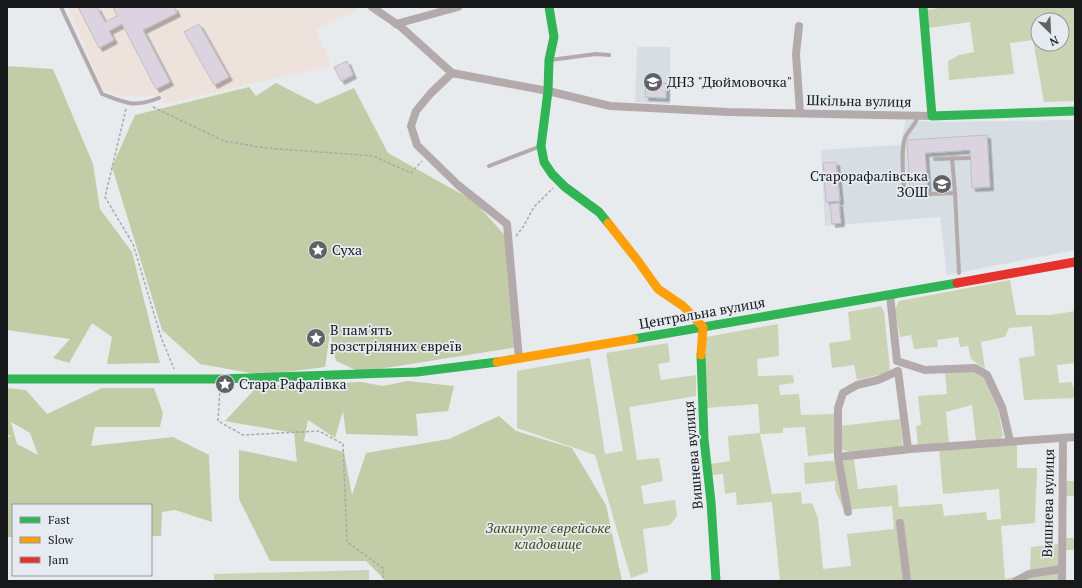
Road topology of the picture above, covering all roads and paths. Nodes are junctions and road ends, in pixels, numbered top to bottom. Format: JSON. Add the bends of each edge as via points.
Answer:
{"nodes":[{"id":1,"x":61,"y":7,"type":"edge"},
{"id":2,"x":372,"y":7,"type":"edge"},
{"id":3,"x":458,"y":7,"type":"edge"},
{"id":4,"x":549,"y":7,"type":"edge"},
{"id":5,"x":922,"y":7,"type":"edge"},
{"id":6,"x":396,"y":24,"type":"junction"},
{"id":7,"x":799,"y":26,"type":"dead end"},
{"id":8,"x":609,"y":55,"type":"dead end"},
{"id":9,"x":549,"y":60,"type":"junction"},
{"id":10,"x":452,"y":73,"type":"junction"},
{"id":11,"x":548,"y":91,"type":"junction"},
{"id":12,"x":159,"y":98,"type":"dead end"},
{"id":13,"x":146,"y":103,"type":"junction"},
{"id":14,"x":128,"y":104,"type":"junction"},
{"id":15,"x":1075,"y":110,"type":"edge"},
{"id":16,"x":800,"y":113,"type":"junction"},
{"id":17,"x":918,"y":116,"type":"junction"},
{"id":18,"x":932,"y":116,"type":"junction"},
{"id":19,"x":541,"y":146,"type":"junction"},
{"id":20,"x":427,"y":155,"type":"junction"},
{"id":21,"x":952,"y":158,"type":"junction"},
{"id":22,"x":969,"y":158,"type":"dead end"},
{"id":23,"x":934,"y":159,"type":"dead end"},
{"id":24,"x":489,"y":166,"type":"dead end"},
{"id":25,"x":559,"y":181,"type":"junction"},
{"id":26,"x":955,"y":193,"type":"junction"},
{"id":27,"x":508,"y":242,"type":"junction"},
{"id":28,"x":1075,"y":262,"type":"edge"},
{"id":29,"x":959,"y":273,"type":"dead end"},
{"id":30,"x":890,"y":294,"type":"junction"},
{"id":31,"x":703,"y":327,"type":"junction"},
{"id":32,"x":519,"y":359,"type":"junction"},
{"id":33,"x":897,"y":362,"type":"junction"},
{"id":34,"x":898,"y":371,"type":"junction"},
{"id":35,"x":178,"y":378,"type":"junction"},
{"id":36,"x":7,"y":379,"type":"edge"},
{"id":37,"x":221,"y":379,"type":"junction"},
{"id":38,"x":1075,"y":437,"type":"edge"},
{"id":39,"x":1063,"y":438,"type":"junction"},
{"id":40,"x":1010,"y":441,"type":"junction"},
{"id":41,"x":908,"y":449,"type":"junction"},
{"id":42,"x":838,"y":456,"type":"junction"},
{"id":43,"x":848,"y":512,"type":"dead end"},
{"id":44,"x":900,"y":523,"type":"dead end"},
{"id":45,"x":1062,"y":569,"type":"junction"},
{"id":46,"x":383,"y":581,"type":"edge"},
{"id":47,"x":716,"y":581,"type":"edge"},
{"id":48,"x":907,"y":581,"type":"edge"},
{"id":49,"x":1016,"y":581,"type":"edge"},
{"id":50,"x":1062,"y":581,"type":"edge"}],
"edges":[{"from":1,"to":14,"type":"lane","via":[[102,94]]},
{"from":2,"to":6,"type":"street"},
{"from":3,"to":6,"type":"street"},
{"from":4,"to":9,"type":"main road","via":[[554,37]]},
{"from":5,"to":18,"type":"main road"},
{"from":6,"to":10,"type":"street"},
{"from":7,"to":16,"type":"street","via":[[796,54]]},
{"from":8,"to":9,"type":"lane","via":[[596,54]]},
{"from":9,"to":11,"type":"main road"},
{"from":10,"to":11,"type":"street","name":"Шкільна вулиця"},
{"from":10,"to":20,"type":"street","via":[[416,111],[411,126],[417,145]]},
{"from":11,"to":16,"type":"street","name":"Шкільна вулиця","via":[[610,106]]},
{"from":11,"to":19,"type":"main road"},
{"from":12,"to":13,"type":"lane"},
{"from":13,"to":14,"type":"lane"},
{"from":13,"to":20,"type":"path","via":[[224,141],[266,148],[373,156],[411,173]]},
{"from":14,"to":35,"type":"path","via":[[105,197],[133,244],[161,337]]},
{"from":15,"to":18,"type":"main road","name":"Шкільна вулиця"},
{"from":16,"to":17,"type":"street","name":"Шкільна вулиця"},
{"from":17,"to":18,"type":"street","name":"Шкільна вулиця"},
{"from":17,"to":26,"type":"lane","via":[[906,136],[903,148],[904,195]]},
{"from":19,"to":24,"type":"lane"},
{"from":19,"to":25,"type":"main road","via":[[544,162]]},
{"from":20,"to":27,"type":"street","via":[[458,186],[507,224]]},
{"from":21,"to":22,"type":"lane"},
{"from":21,"to":23,"type":"lane"},
{"from":21,"to":26,"type":"lane"},
{"from":25,"to":27,"type":"path","via":[[534,207],[519,234]]},
{"from":25,"to":31,"type":"main road","via":[[599,212],[658,289],[683,306]]},
{"from":26,"to":29,"type":"lane"},
{"from":27,"to":32,"type":"street"},
{"from":28,"to":30,"type":"main road","name":"Центральна вулиця"},
{"from":30,"to":31,"type":"main road","name":"Центральна вулиця"},
{"from":30,"to":33,"type":"street"},
{"from":31,"to":32,"type":"main road","name":"Центральна вулиця"},
{"from":31,"to":47,"type":"main road","name":"Вишнева вулиця","via":[[701,353],[704,440]]},
{"from":32,"to":37,"type":"main road","name":"Центральна вулиця","via":[[418,372]]},
{"from":33,"to":34,"type":"street"},
{"from":33,"to":40,"type":"street","via":[[925,370],[974,368],[988,375],[1002,407]]},
{"from":34,"to":41,"type":"street"},
{"from":34,"to":42,"type":"street","via":[[878,380],[857,385],[843,393],[838,408]]},
{"from":35,"to":36,"type":"main road","name":"Центральна вулиця"},
{"from":35,"to":37,"type":"main road","name":"Центральна вулиця"},
{"from":37,"to":46,"type":"path","via":[[218,421],[243,435],[319,431],[343,444],[347,542],[383,568]]},
{"from":38,"to":39,"type":"street","name":"Вишнева вулиця"},
{"from":39,"to":40,"type":"street","name":"Вишнева вулиця"},
{"from":39,"to":45,"type":"street","name":"Вишнева вулиця"},
{"from":40,"to":41,"type":"street","name":"Вишнева вулиця"},
{"from":41,"to":42,"type":"street","name":"Вишнева вулиця"},
{"from":42,"to":43,"type":"street"},
{"from":44,"to":48,"type":"street"},
{"from":45,"to":49,"type":"street","name":"Вишнева вулиця","via":[[1029,574]]},
{"from":45,"to":50,"type":"street","name":"Вишнева вулиця"}]}
